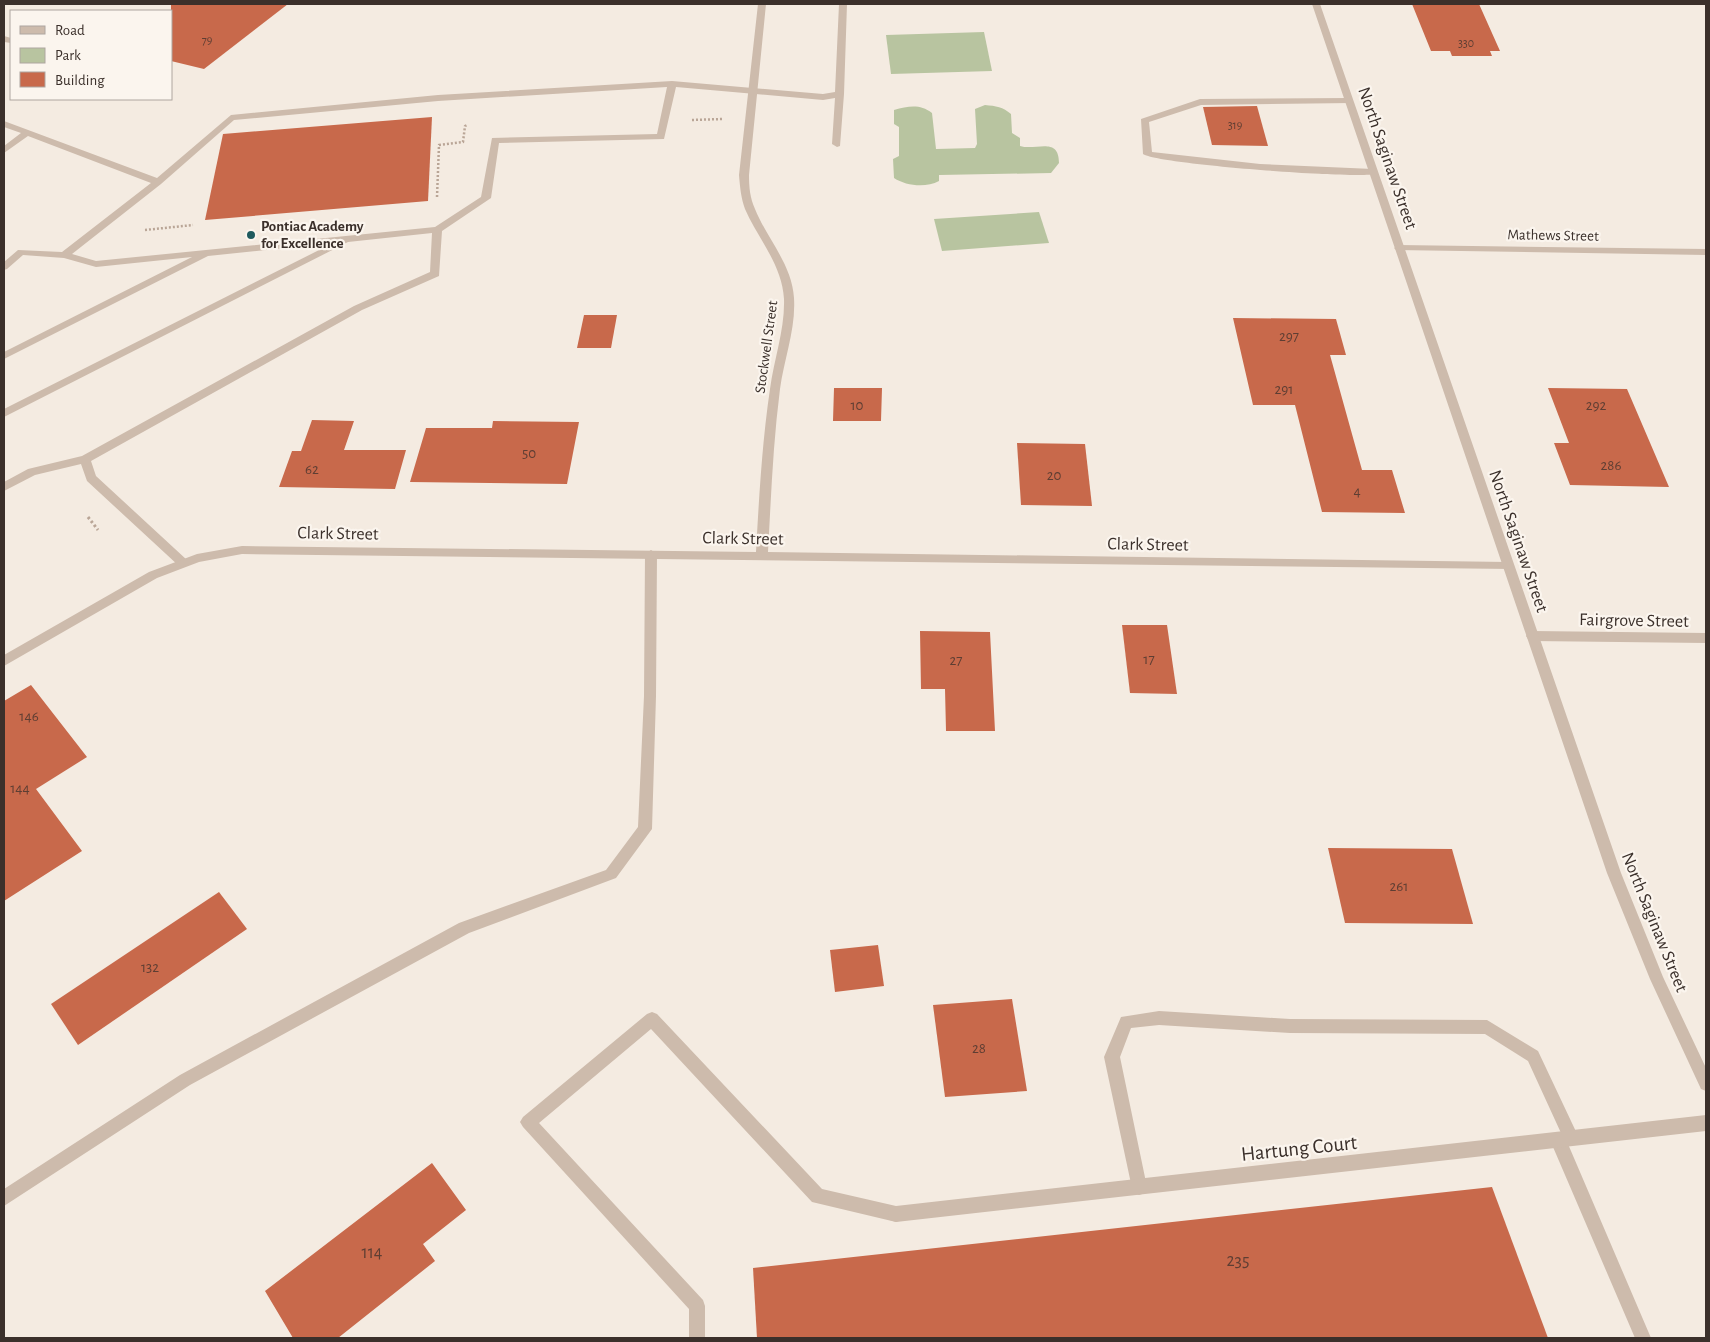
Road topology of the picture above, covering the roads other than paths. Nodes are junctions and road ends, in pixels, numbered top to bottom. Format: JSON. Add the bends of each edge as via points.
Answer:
{"nodes":[{"id":1,"x":762,"y":4,"type":"edge"},
{"id":2,"x":844,"y":4,"type":"edge"},
{"id":3,"x":1316,"y":4,"type":"edge"},
{"id":4,"x":672,"y":84,"type":"junction"},
{"id":5,"x":752,"y":92,"type":"junction"},
{"id":6,"x":840,"y":94,"type":"junction"},
{"id":7,"x":1349,"y":101,"type":"junction"},
{"id":8,"x":4,"y":124,"type":"edge"},
{"id":9,"x":27,"y":133,"type":"junction"},
{"id":10,"x":837,"y":144,"type":"dead end"},
{"id":11,"x":4,"y":150,"type":"edge"},
{"id":12,"x":1373,"y":172,"type":"junction"},
{"id":13,"x":158,"y":182,"type":"junction"},
{"id":14,"x":437,"y":230,"type":"junction"},
{"id":15,"x":350,"y":239,"type":"junction"},
{"id":16,"x":1399,"y":248,"type":"junction"},
{"id":17,"x":211,"y":252,"type":"junction"},
{"id":18,"x":1706,"y":252,"type":"edge"},
{"id":19,"x":64,"y":255,"type":"junction"},
{"id":20,"x":4,"y":267,"type":"edge"},
{"id":21,"x":4,"y":356,"type":"edge"},
{"id":22,"x":4,"y":413,"type":"edge"},
{"id":23,"x":85,"y":459,"type":"junction"},
{"id":24,"x":4,"y":487,"type":"edge"},
{"id":25,"x":651,"y":554,"type":"junction"},
{"id":26,"x":762,"y":556,"type":"junction"},
{"id":27,"x":183,"y":563,"type":"junction"},
{"id":28,"x":1508,"y":566,"type":"junction"},
{"id":29,"x":1532,"y":636,"type":"junction"},
{"id":30,"x":1706,"y":638,"type":"edge"},
{"id":31,"x":4,"y":661,"type":"edge"},
{"id":32,"x":1706,"y":1084,"type":"edge"},
{"id":33,"x":1706,"y":1124,"type":"edge"},
{"id":34,"x":1565,"y":1139,"type":"junction"},
{"id":35,"x":1139,"y":1187,"type":"junction"},
{"id":36,"x":4,"y":1198,"type":"edge"},
{"id":37,"x":697,"y":1338,"type":"edge"},
{"id":38,"x":1643,"y":1338,"type":"edge"}],
"edges":[{"from":1,"to":5,"type":"street","name":"Stockwell Street"},
{"from":2,"to":6,"type":"street"},
{"from":3,"to":7,"type":"street","name":"North Saginaw Street"},
{"from":4,"to":5,"type":"street"},
{"from":4,"to":13,"type":"street","via":[[438,98],[232,118]]},
{"from":4,"to":14,"type":"street","via":[[661,137],[495,140],[486,198]]},
{"from":5,"to":6,"type":"street","via":[[823,97]]},
{"from":5,"to":26,"type":"street","name":"Stockwell Street","via":[[743,183],[746,200],[782,270],[789,299],[770,430]]},
{"from":6,"to":10,"type":"street"},
{"from":7,"to":12,"type":"street","name":"North Saginaw Street"},
{"from":7,"to":12,"type":"street","via":[[1200,102],[1144,121],[1148,154],[1298,171]]},
{"from":8,"to":9,"type":"street"},
{"from":9,"to":11,"type":"street"},
{"from":9,"to":13,"type":"street"},
{"from":12,"to":16,"type":"street","name":"North Saginaw Street"},
{"from":13,"to":19,"type":"street"},
{"from":14,"to":15,"type":"street"},
{"from":14,"to":23,"type":"street","via":[[435,274],[358,308]]},
{"from":15,"to":17,"type":"street"},
{"from":15,"to":22,"type":"street"},
{"from":16,"to":18,"type":"street","name":"Mathews Street"},
{"from":16,"to":28,"type":"street","name":"North Saginaw Street"},
{"from":17,"to":19,"type":"street","via":[[96,264]]},
{"from":17,"to":21,"type":"street"},
{"from":19,"to":20,"type":"street","via":[[22,252]]},
{"from":23,"to":24,"type":"street","via":[[32,472]]},
{"from":23,"to":27,"type":"street","via":[[91,478]]},
{"from":25,"to":26,"type":"street","name":"Clark Street"},
{"from":25,"to":27,"type":"street","name":"Clark Street","via":[[258,549],[227,552]]},
{"from":25,"to":36,"type":"street","via":[[645,829],[611,874],[464,928],[186,1080]]},
{"from":26,"to":28,"type":"street","name":"Clark Street"},
{"from":27,"to":31,"type":"street","name":"Clark Street","via":[[153,575]]},
{"from":28,"to":29,"type":"street","name":"North Saginaw Street"},
{"from":29,"to":30,"type":"street","name":"Fairgrove Street"},
{"from":29,"to":32,"type":"street","name":"North Saginaw Street","via":[[1634,925]]},
{"from":33,"to":34,"type":"street","name":"Hartung Court"},
{"from":34,"to":35,"type":"street","name":"Hartung Court"},
{"from":34,"to":35,"type":"street","via":[[1534,1056],[1487,1027],[1290,1026],[1158,1018],[1126,1022],[1112,1057]]},
{"from":34,"to":38,"type":"street"},
{"from":35,"to":37,"type":"street","name":"Hartung Court","via":[[896,1214],[818,1196],[652,1019],[528,1122],[697,1306]]}]}
